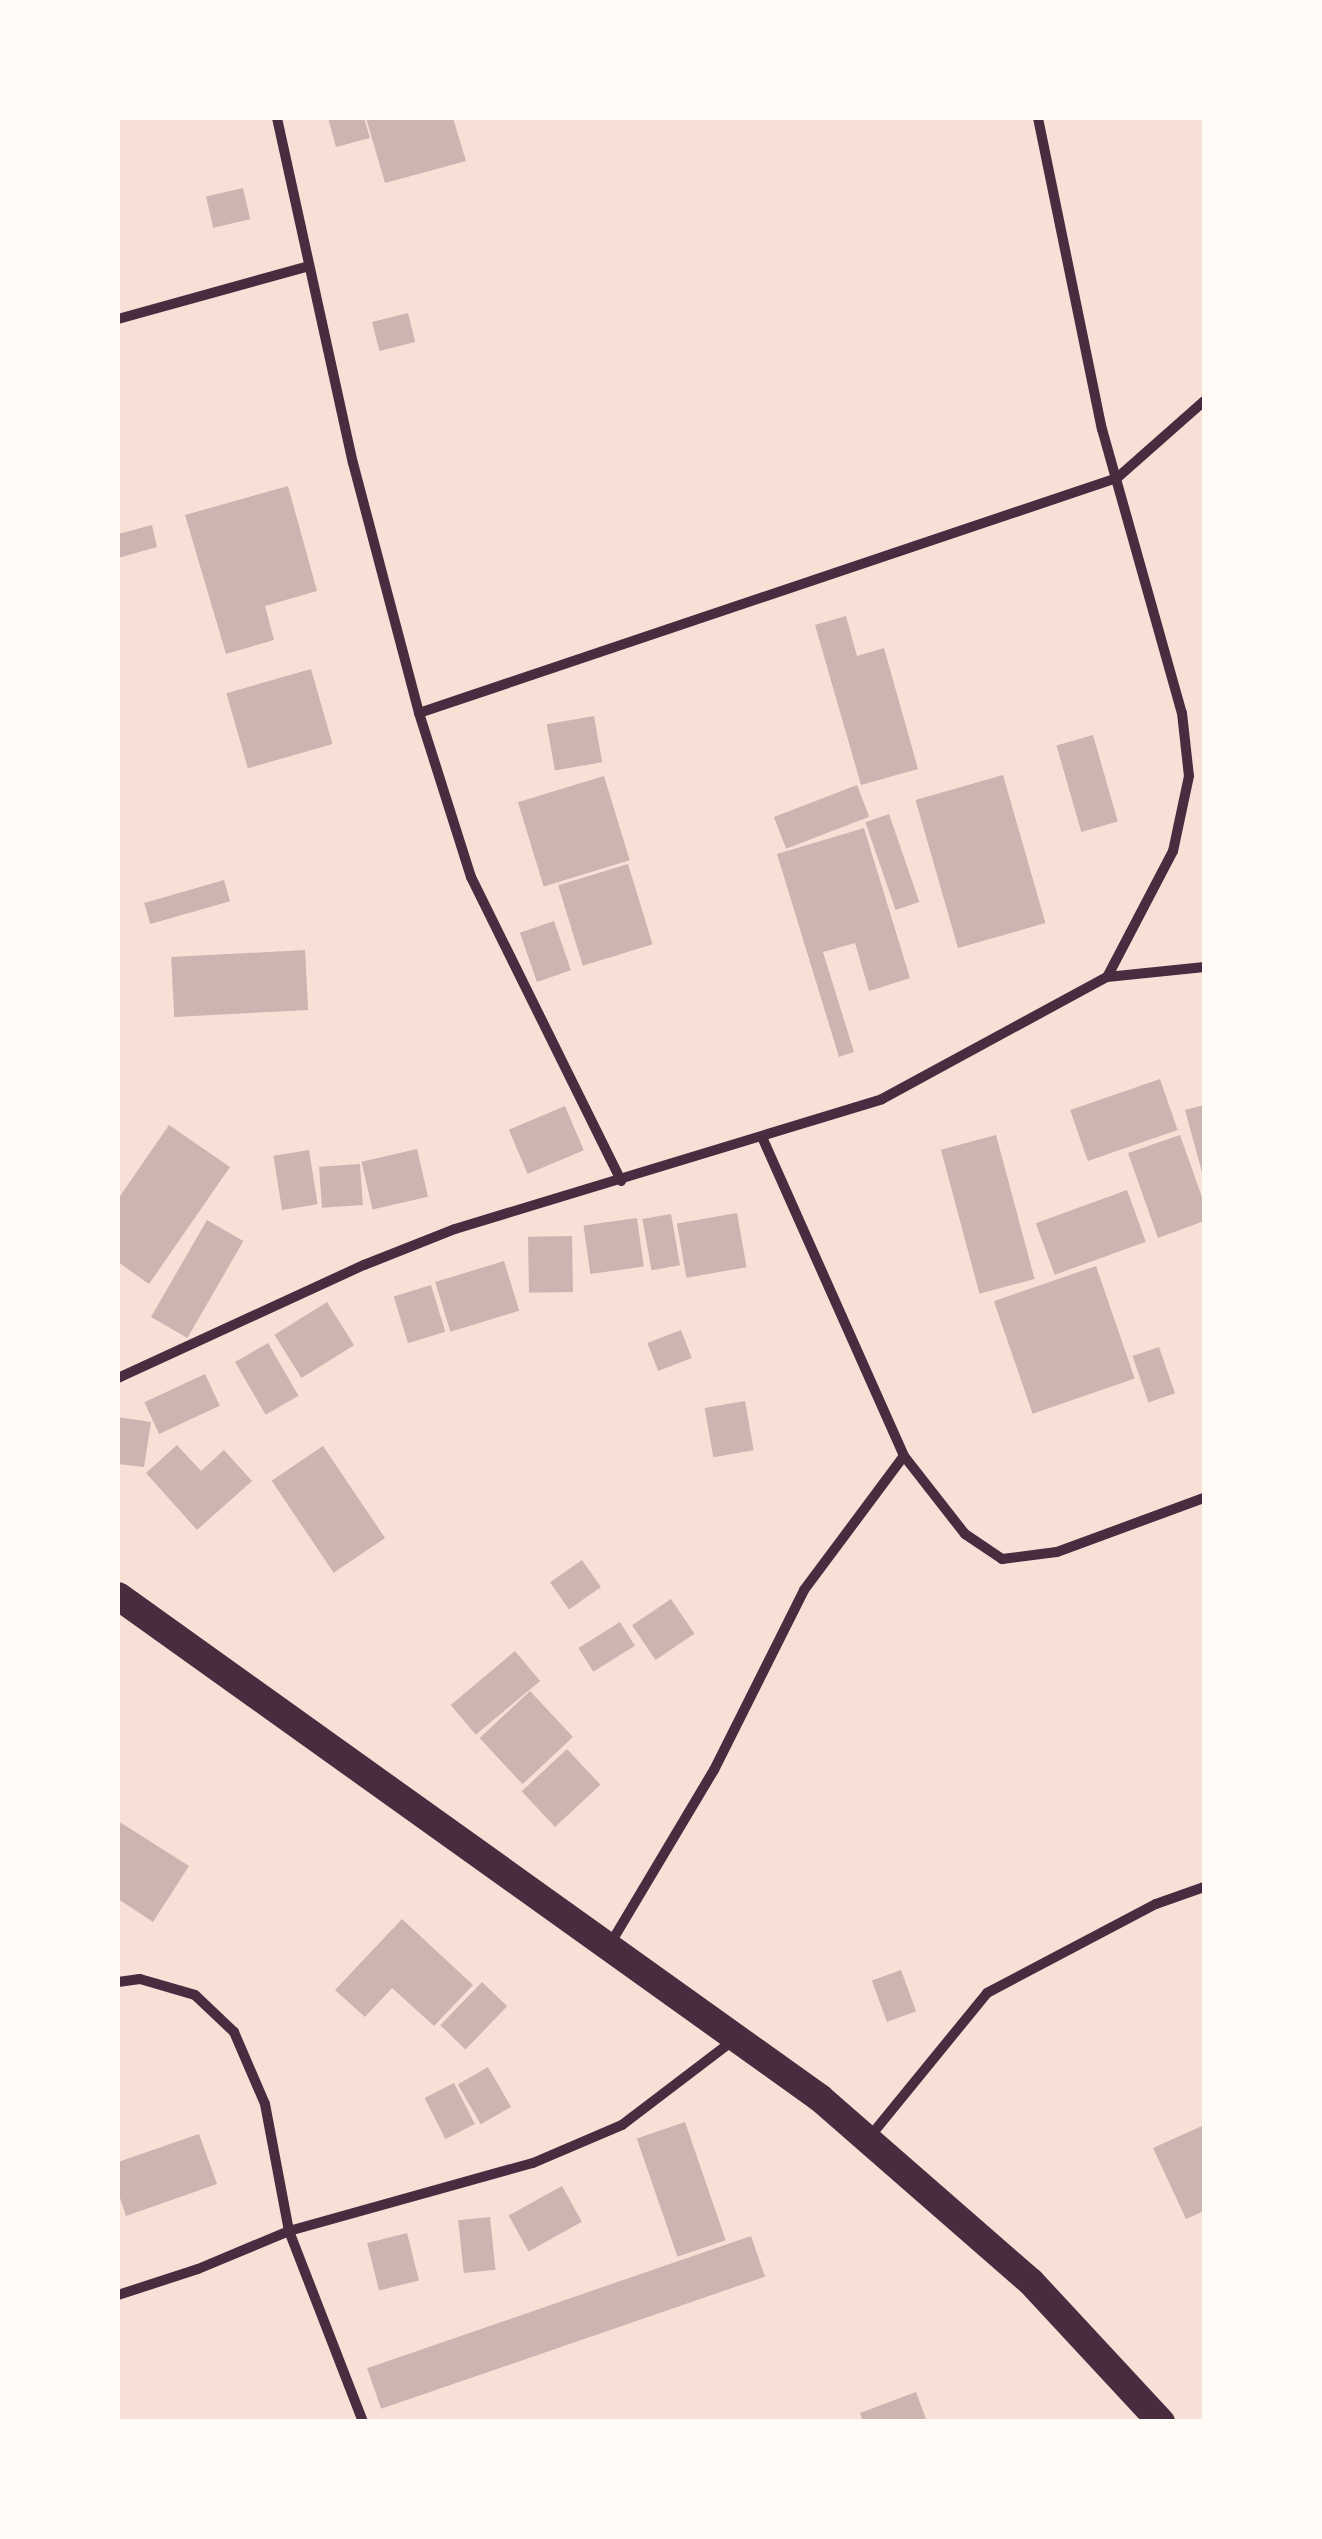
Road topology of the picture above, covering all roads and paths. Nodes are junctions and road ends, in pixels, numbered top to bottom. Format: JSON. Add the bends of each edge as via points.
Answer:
{"nodes":[{"id":1,"x":277,"y":118,"type":"edge"},
{"id":2,"x":1038,"y":118,"type":"edge"},
{"id":3,"x":309,"y":266,"type":"junction"},
{"id":4,"x":118,"y":319,"type":"edge"},
{"id":5,"x":1204,"y":401,"type":"edge"},
{"id":6,"x":1117,"y":478,"type":"junction"},
{"id":7,"x":419,"y":713,"type":"junction"},
{"id":8,"x":1204,"y":967,"type":"edge"},
{"id":9,"x":1106,"y":977,"type":"junction"},
{"id":10,"x":762,"y":1137,"type":"junction"},
{"id":11,"x":622,"y":1181,"type":"junction"},
{"id":12,"x":118,"y":1378,"type":"edge"},
{"id":13,"x":904,"y":1456,"type":"junction"},
{"id":14,"x":1204,"y":1498,"type":"edge"},
{"id":15,"x":118,"y":1596,"type":"edge"},
{"id":16,"x":1204,"y":1888,"type":"edge"},
{"id":17,"x":608,"y":1947,"type":"junction"},
{"id":18,"x":118,"y":1982,"type":"edge"},
{"id":19,"x":736,"y":2039,"type":"junction"},
{"id":20,"x":868,"y":2140,"type":"junction"},
{"id":21,"x":290,"y":2231,"type":"junction"},
{"id":22,"x":118,"y":2295,"type":"edge"},
{"id":23,"x":363,"y":2422,"type":"edge"},
{"id":24,"x":1161,"y":2422,"type":"edge"}],
"edges":[{"from":1,"to":3,"type":"street"},
{"from":2,"to":6,"type":"street"},
{"from":3,"to":4,"type":"street"},
{"from":3,"to":7,"type":"street"},
{"from":5,"to":6,"type":"street"},
{"from":6,"to":7,"type":"street"},
{"from":6,"to":9,"type":"street","via":[[1182,713],[1189,776],[1173,851]]},
{"from":7,"to":11,"type":"street","via":[[470,876]]},
{"from":8,"to":9,"type":"street"},
{"from":9,"to":10,"type":"street","via":[[882,1099]]},
{"from":10,"to":11,"type":"street"},
{"from":10,"to":13,"type":"street"},
{"from":11,"to":12,"type":"street","via":[[454,1229]]},
{"from":13,"to":14,"type":"street","via":[[965,1534],[1002,1558],[1057,1552]]},
{"from":13,"to":17,"type":"street","via":[[804,1590],[714,1770]]},
{"from":15,"to":17,"type":"highway"},
{"from":16,"to":20,"type":"street","via":[[1156,1904],[987,1994]]},
{"from":17,"to":19,"type":"highway"},
{"from":18,"to":21,"type":"street","via":[[140,1979],[195,1996],[234,2032],[265,2104]]},
{"from":19,"to":20,"type":"highway"},
{"from":19,"to":21,"type":"street","via":[[622,2125],[533,2163]]},
{"from":20,"to":24,"type":"highway","via":[[1030,2282]]},
{"from":21,"to":22,"type":"street"},
{"from":21,"to":23,"type":"street"}]}
